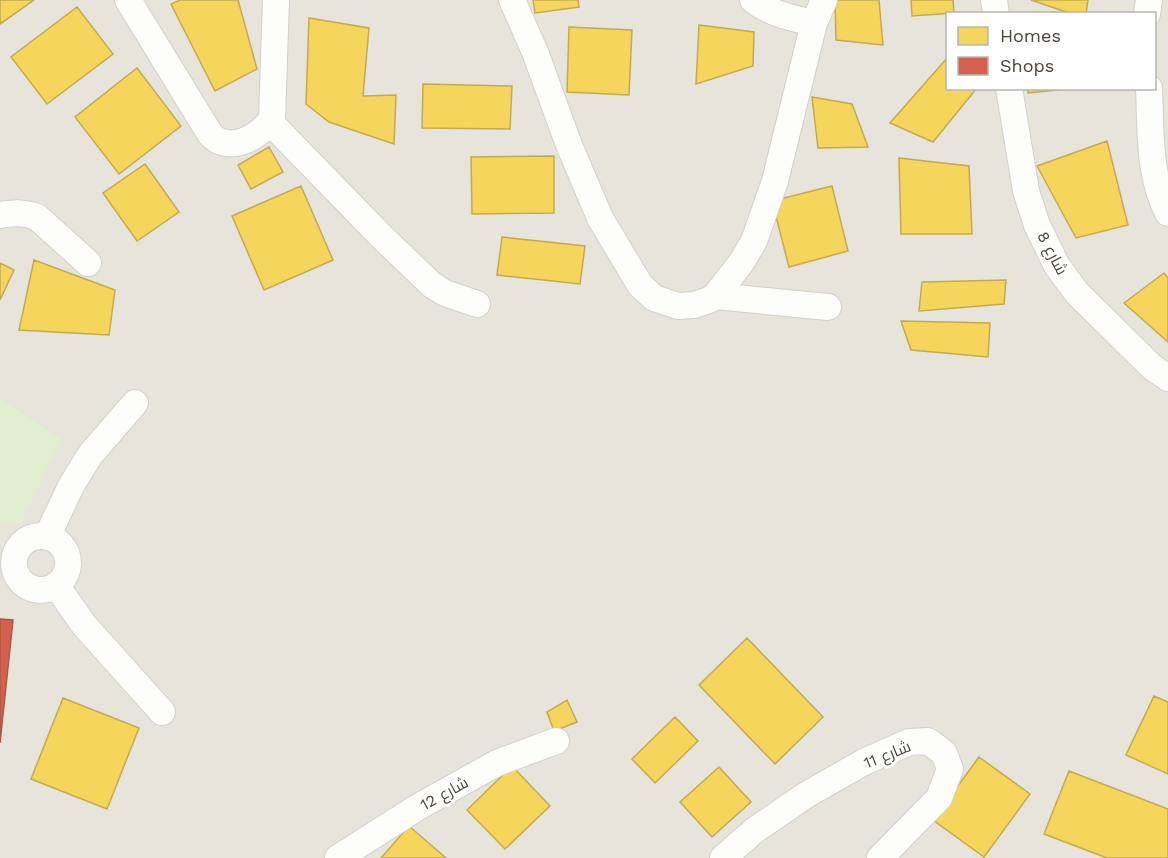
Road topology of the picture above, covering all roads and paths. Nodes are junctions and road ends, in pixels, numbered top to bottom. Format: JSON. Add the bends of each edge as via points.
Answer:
{"nodes":[{"id":1,"x":128,"y":0,"type":"edge"},
{"id":2,"x":276,"y":0,"type":"edge"},
{"id":3,"x":512,"y":0,"type":"edge"},
{"id":4,"x":753,"y":0,"type":"edge"},
{"id":5,"x":819,"y":12,"type":"edge"},
{"id":6,"x":1009,"y":90,"type":"edge"},
{"id":7,"x":1156,"y":103,"type":"edge"},
{"id":8,"x":270,"y":122,"type":"junction"},
{"id":9,"x":1168,"y":213,"type":"edge"},
{"id":10,"x":0,"y":215,"type":"edge"},
{"id":11,"x":88,"y":263,"type":"dead end"},
{"id":12,"x":714,"y":296,"type":"junction"},
{"id":13,"x":477,"y":304,"type":"dead end"},
{"id":14,"x":828,"y":307,"type":"dead end"},
{"id":15,"x":1168,"y":378,"type":"edge"},
{"id":16,"x":135,"y":404,"type":"dead end"},
{"id":17,"x":46,"y":537,"type":"junction"},
{"id":18,"x":11,"y":544,"type":"edge"},
{"id":19,"x":9,"y":577,"type":"edge"},
{"id":20,"x":56,"y":585,"type":"junction"},
{"id":21,"x":162,"y":712,"type":"dead end"},
{"id":22,"x":556,"y":741,"type":"dead end"},
{"id":23,"x":338,"y":858,"type":"edge"},
{"id":24,"x":723,"y":858,"type":"edge"},
{"id":25,"x":880,"y":858,"type":"edge"}],
"edges":[{"from":1,"to":8,"type":"street","via":[[215,140],[226,144],[241,142],[258,134]]},
{"from":2,"to":8,"type":"street"},
{"from":3,"to":12,"type":"street","via":[[600,218],[640,285],[654,298],[678,306],[694,305]]},
{"from":4,"to":5,"type":"street","via":[[781,16]]},
{"from":5,"to":12,"type":"street","via":[[775,181],[754,241]]},
{"from":6,"to":15,"type":"street","name":"شارع 8","via":[[1026,191],[1057,266],[1077,294]]},
{"from":7,"to":9,"type":"street","via":[[1150,132],[1156,182]]},
{"from":8,"to":13,"type":"street","via":[[432,285]]},
{"from":10,"to":11,"type":"street","via":[[18,212],[37,217]]},
{"from":12,"to":14,"type":"street"},
{"from":16,"to":17,"type":"street","via":[[90,455]]},
{"from":17,"to":18,"type":"street"},
{"from":17,"to":20,"type":"street","via":[[62,546],[68,562]]},
{"from":18,"to":19,"type":"street","via":[[18,550],[15,570]]},
{"from":19,"to":20,"type":"street","via":[[39,590]]},
{"from":20,"to":21,"type":"street","via":[[84,625]]},
{"from":22,"to":23,"type":"street","name":"شارع 12","via":[[497,763]]},
{"from":24,"to":25,"type":"street","name":"شارع 11","via":[[806,795],[909,742],[928,741],[944,753],[950,769],[939,798]]}]}
